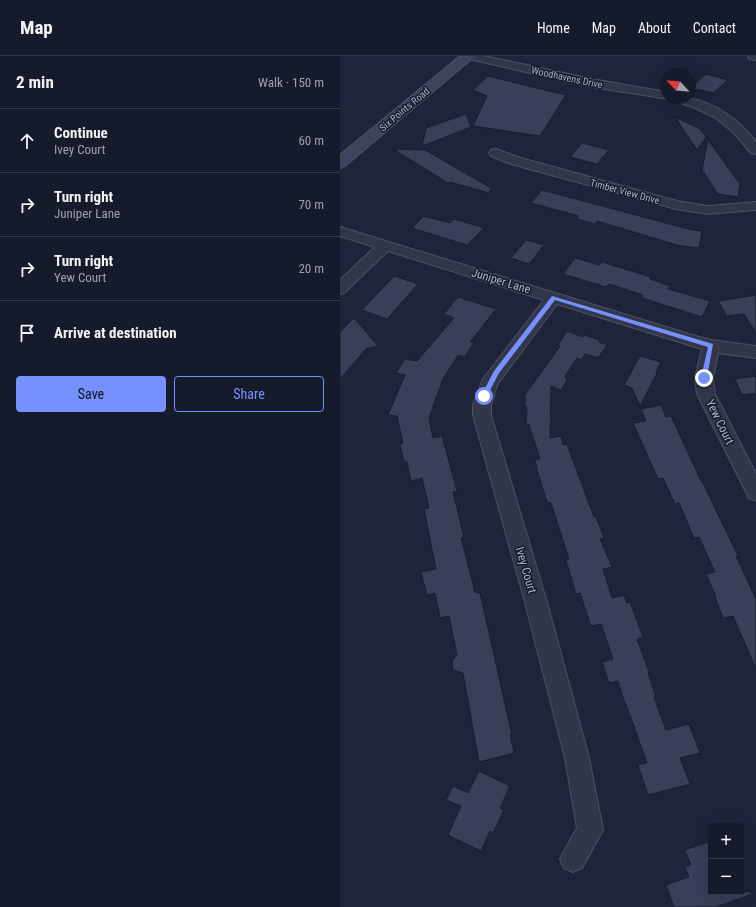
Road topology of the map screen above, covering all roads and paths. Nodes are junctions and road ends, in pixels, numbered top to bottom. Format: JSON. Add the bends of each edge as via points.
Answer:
{"nodes":[{"id":1,"x":469,"y":56,"type":"edge"},
{"id":2,"x":660,"y":95,"type":"edge"},
{"id":3,"x":694,"y":104,"type":"edge"},
{"id":4,"x":756,"y":150,"type":"edge"},
{"id":5,"x":496,"y":153,"type":"dead end"},
{"id":6,"x":340,"y":163,"type":"edge"},
{"id":7,"x":756,"y":206,"type":"edge"},
{"id":8,"x":340,"y":231,"type":"edge"},
{"id":9,"x":385,"y":245,"type":"junction"},
{"id":10,"x":340,"y":289,"type":"edge"},
{"id":11,"x":554,"y":298,"type":"junction"},
{"id":12,"x":711,"y":346,"type":"junction"},
{"id":13,"x":756,"y":352,"type":"edge"},
{"id":14,"x":756,"y":493,"type":"edge"},
{"id":15,"x":573,"y":859,"type":"dead end"}],
"edges":[{"from":1,"to":2,"type":"street","name":"Woodhavens Drive"},
{"from":1,"to":6,"type":"street","name":"Six Points Road"},
{"from":3,"to":4,"type":"street","via":[[732,122]]},
{"from":5,"to":7,"type":"street","name":"Timber View Drive","via":[[516,161],[676,205],[708,210]]},
{"from":8,"to":9,"type":"street","name":"Juniper Lane"},
{"from":9,"to":10,"type":"street"},
{"from":9,"to":11,"type":"street","name":"Juniper Lane"},
{"from":11,"to":12,"type":"street","name":"Juniper Lane"},
{"from":11,"to":15,"type":"street","name":"Ivey Court","via":[[489,383],[483,401],[482,415],[577,758],[590,830]]},
{"from":12,"to":13,"type":"street","name":"Juniper Lane"},
{"from":12,"to":14,"type":"street","name":"Yew Court","via":[[704,378],[706,394]]}]}
